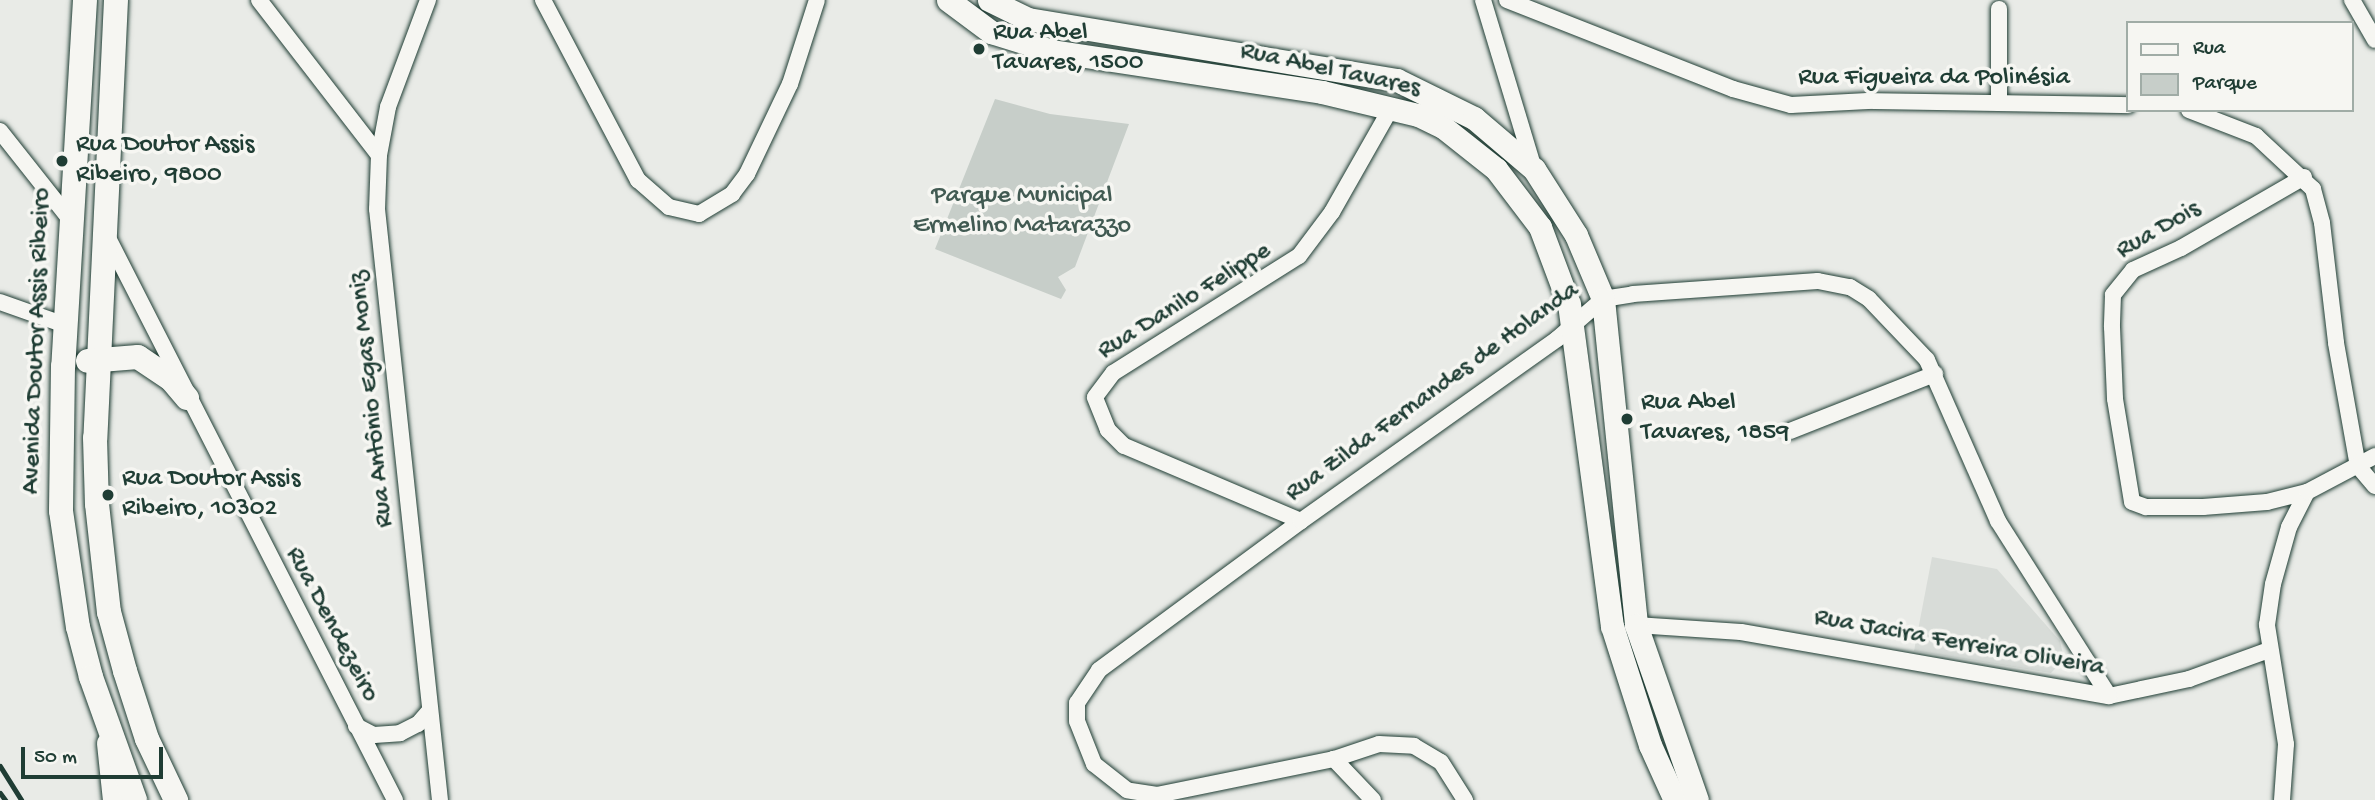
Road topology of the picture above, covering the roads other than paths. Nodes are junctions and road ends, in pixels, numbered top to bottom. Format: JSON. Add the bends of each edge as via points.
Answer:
{"nodes":[{"id":1,"x":85,"y":0,"type":"edge"},
{"id":2,"x":116,"y":0,"type":"edge"},
{"id":3,"x":259,"y":0,"type":"edge"},
{"id":4,"x":428,"y":0,"type":"edge"},
{"id":5,"x":543,"y":0,"type":"edge"},
{"id":6,"x":817,"y":0,"type":"edge"},
{"id":7,"x":947,"y":0,"type":"edge"},
{"id":8,"x":989,"y":0,"type":"edge"},
{"id":9,"x":1483,"y":0,"type":"edge"},
{"id":10,"x":1507,"y":0,"type":"edge"},
{"id":11,"x":2352,"y":0,"type":"edge"},
{"id":12,"x":1999,"y":9,"type":"dead end"},
{"id":13,"x":2375,"y":40,"type":"edge"},
{"id":14,"x":1999,"y":103,"type":"junction"},
{"id":15,"x":2126,"y":105,"type":"edge"},
{"id":16,"x":1391,"y":108,"type":"junction"},
{"id":17,"x":2194,"y":112,"type":"edge"},
{"id":18,"x":0,"y":131,"type":"edge"},
{"id":19,"x":379,"y":155,"type":"junction"},
{"id":20,"x":1534,"y":169,"type":"junction"},
{"id":21,"x":2304,"y":177,"type":"junction"},
{"id":22,"x":72,"y":222,"type":"junction"},
{"id":23,"x":106,"y":234,"type":"junction"},
{"id":24,"x":1603,"y":299,"type":"junction"},
{"id":25,"x":0,"y":302,"type":"edge"},
{"id":26,"x":65,"y":325,"type":"junction"},
{"id":27,"x":1573,"y":326,"type":"junction"},
{"id":28,"x":101,"y":357,"type":"junction"},
{"id":29,"x":63,"y":366,"type":"junction"},
{"id":30,"x":1935,"y":374,"type":"junction"},
{"id":31,"x":187,"y":398,"type":"junction"},
{"id":32,"x":1790,"y":431,"type":"dead end"},
{"id":33,"x":2375,"y":456,"type":"edge"},
{"id":34,"x":2358,"y":466,"type":"junction"},
{"id":35,"x":2375,"y":486,"type":"edge"},
{"id":36,"x":2307,"y":492,"type":"junction"},
{"id":37,"x":1301,"y":521,"type":"junction"},
{"id":38,"x":1636,"y":625,"type":"junction"},
{"id":39,"x":2269,"y":650,"type":"junction"},
{"id":40,"x":2109,"y":696,"type":"junction"},
{"id":41,"x":430,"y":710,"type":"junction"},
{"id":42,"x":106,"y":726,"type":"junction"},
{"id":43,"x":356,"y":726,"type":"junction"},
{"id":44,"x":1334,"y":759,"type":"junction"},
{"id":45,"x":114,"y":800,"type":"edge"},
{"id":46,"x":135,"y":800,"type":"edge"},
{"id":47,"x":176,"y":800,"type":"edge"},
{"id":48,"x":395,"y":800,"type":"edge"},
{"id":49,"x":440,"y":800,"type":"edge"},
{"id":50,"x":1373,"y":800,"type":"edge"},
{"id":51,"x":1465,"y":800,"type":"edge"},
{"id":52,"x":1675,"y":800,"type":"edge"},
{"id":53,"x":1697,"y":800,"type":"edge"},
{"id":54,"x":2282,"y":800,"type":"edge"}],
"edges":[{"from":1,"to":22,"type":"main road","name":"Avenida Doutor Assis Ribeiro"},
{"from":2,"to":23,"type":"main road"},
{"from":3,"to":19,"type":"street"},
{"from":4,"to":19,"type":"street","name":"Rua Antônio Egas Moniz","via":[[388,107]]},
{"from":5,"to":6,"type":"street","via":[[622,154],[654,196],[684,213],[699,214],[732,194],[747,174],[786,95]]},
{"from":7,"to":16,"type":"street","name":"Rua Abel Tavares","via":[[991,32],[1052,51],[1322,92]]},
{"from":8,"to":20,"type":"street","name":"Rua Abel Tavares","via":[[1028,19],[1396,80],[1475,118]]},
{"from":9,"to":20,"type":"street"},
{"from":10,"to":14,"type":"street","name":"Rua Figueira da Polinésia","via":[[1733,89],[1791,105]]},
{"from":11,"to":13,"type":"street"},
{"from":12,"to":14,"type":"street"},
{"from":14,"to":15,"type":"street","name":"Rua Figueira da Polinésia"},
{"from":16,"to":27,"type":"street","name":"Rua Abel Tavares","via":[[1443,127],[1518,194],[1556,258]]},
{"from":16,"to":37,"type":"street","name":"Rua Danilo Felippe","via":[[1332,212],[1299,256],[1113,373],[1095,397],[1108,430],[1124,446]]},
{"from":17,"to":21,"type":"street","via":[[2256,136]]},
{"from":18,"to":22,"type":"street"},
{"from":19,"to":41,"type":"street","name":"Rua Antônio Egas Moniz","via":[[377,209]]},
{"from":20,"to":24,"type":"street","name":"Rua Abel Tavares","via":[[1576,235]]},
{"from":21,"to":34,"type":"street","via":[[2322,223],[2336,342]]},
{"from":21,"to":36,"type":"street","name":"Rua Dois","via":[[2181,248],[2133,270],[2116,288],[2112,303],[2115,399],[2129,498],[2146,507],[2190,507],[2267,502]]},
{"from":22,"to":26,"type":"main road","name":"Avenida Doutor Assis Ribeiro"},
{"from":23,"to":28,"type":"main road"},
{"from":23,"to":31,"type":"street","name":"Rua Dendezeiro"},
{"from":24,"to":27,"type":"street","name":"Rua Zilda Fernandes de Holanda"},
{"from":24,"to":30,"type":"street","name":"Rua Zilda Fernandes de Holanda","via":[[1692,287],[1835,282],[1877,307],[1914,344]]},
{"from":24,"to":38,"type":"street","name":"Rua Abel Tavares"},
{"from":25,"to":26,"type":"street"},
{"from":26,"to":29,"type":"main road","name":"Avenida Doutor Assis Ribeiro"},
{"from":27,"to":37,"type":"street","name":"Rua Zilda Fernandes de Holanda"},
{"from":27,"to":52,"type":"street","name":"Rua Abel Tavares","via":[[1612,625],[1650,746]]},
{"from":28,"to":29,"type":"main road"},
{"from":28,"to":31,"type":"main road","via":[[138,357],[171,379]]},
{"from":28,"to":47,"type":"main road","via":[[97,504],[109,612],[147,739]]},
{"from":29,"to":42,"type":"main road","name":"Avenida Doutor Assis Ribeiro","via":[[60,460],[66,555],[78,627]]},
{"from":30,"to":32,"type":"street"},
{"from":30,"to":40,"type":"street","name":"Rua Zilda Fernandes de Holanda","via":[[1998,521]]},
{"from":31,"to":43,"type":"street","name":"Rua Dendezeiro"},
{"from":33,"to":34,"type":"street"},
{"from":34,"to":35,"type":"street"},
{"from":34,"to":36,"type":"street"},
{"from":36,"to":39,"type":"street","via":[[2289,527],[2273,584],[2267,625]]},
{"from":37,"to":44,"type":"street","name":"Rua Zilda Fernandes de Holanda","via":[[1099,670],[1077,703],[1077,721],[1099,769],[1115,783],[1141,794],[1157,795]]},
{"from":38,"to":40,"type":"street","name":"Rua Jacira Ferreira Oliveira","via":[[1741,632]]},
{"from":38,"to":53,"type":"street","name":"Rua Abel Tavares"},
{"from":39,"to":40,"type":"street","name":"Rua Jacira Ferreira Oliveira","via":[[2189,680]]},
{"from":39,"to":54,"type":"street","via":[[2286,744]]},
{"from":41,"to":43,"type":"street","via":[[418,724],[400,733],[374,735]]},
{"from":41,"to":49,"type":"street","name":"Rua Antônio Egas Moniz"},
{"from":42,"to":45,"type":"street"},
{"from":42,"to":46,"type":"main road","name":"Avenida Doutor Assis Ribeiro"},
{"from":43,"to":48,"type":"street","name":"Rua Dendezeiro"},
{"from":44,"to":50,"type":"street"},
{"from":44,"to":51,"type":"street","name":"Rua Zilda Fernandes de Holanda","via":[[1379,744],[1414,746],[1441,762]]}]}
